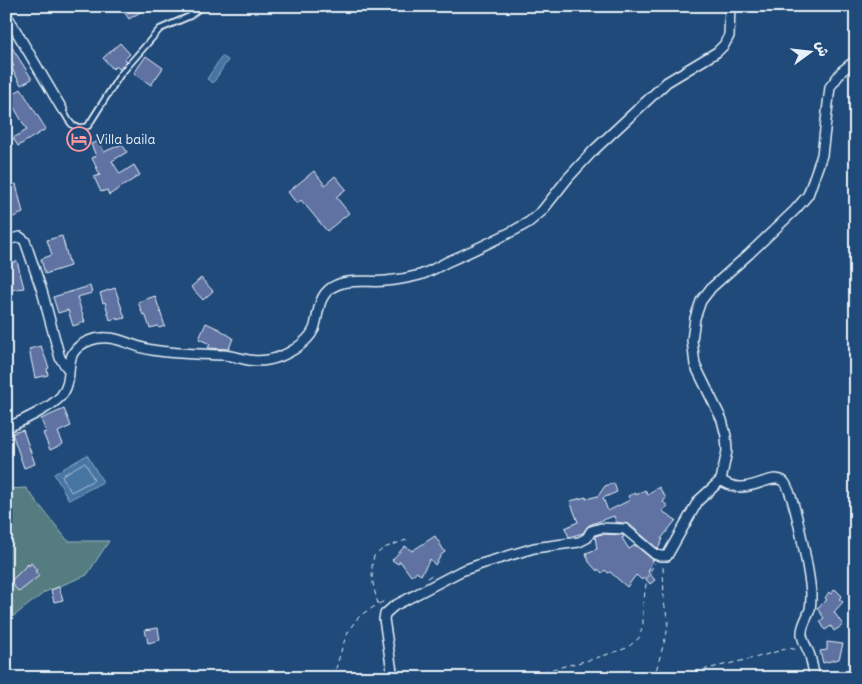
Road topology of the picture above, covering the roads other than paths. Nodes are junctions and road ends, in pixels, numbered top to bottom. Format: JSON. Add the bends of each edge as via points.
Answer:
{"nodes":[{"id":1,"x":202,"y":6,"type":"edge"},
{"id":2,"x":730,"y":6,"type":"edge"},
{"id":3,"x":6,"y":14,"type":"edge"},
{"id":4,"x":856,"y":60,"type":"edge"},
{"id":5,"x":62,"y":109,"type":"joint"},
{"id":6,"x":6,"y":240,"type":"edge"},
{"id":7,"x":68,"y":369,"type":"junction"},
{"id":8,"x":6,"y":428,"type":"edge"},
{"id":9,"x":721,"y":480,"type":"junction"},
{"id":10,"x":393,"y":678,"type":"edge"},
{"id":11,"x":815,"y":678,"type":"edge"}],
"edges":[{"from":1,"to":5,"type":"lane","via":[[190,16],[160,29],[120,75],[88,126],[72,126]]},
{"from":2,"to":7,"type":"street","via":[[729,36],[724,45],[667,82],[593,151],[542,210],[515,230],[421,274],[385,281],[338,284],[324,295],[310,336],[279,357],[250,361],[227,356],[161,352],[104,338],[78,346],[70,358]]},
{"from":3,"to":5,"type":"street"},
{"from":4,"to":9,"type":"street","via":[[830,87],[822,154],[808,195],[711,288],[701,301],[695,318],[692,340],[695,365],[722,420],[726,436],[727,451]]},
{"from":6,"to":7,"type":"street","via":[[20,237],[25,241],[60,358]]},
{"from":7,"to":8,"type":"street","via":[[62,395]]},
{"from":9,"to":10,"type":"street","via":[[698,502],[667,556],[662,557],[649,549],[625,528],[601,528],[591,531],[579,542],[534,548],[461,571],[394,606],[385,614]]},
{"from":9,"to":11,"type":"street","via":[[741,488],[773,480],[782,480],[786,484],[792,497],[809,574],[810,609],[802,634]]}]}
